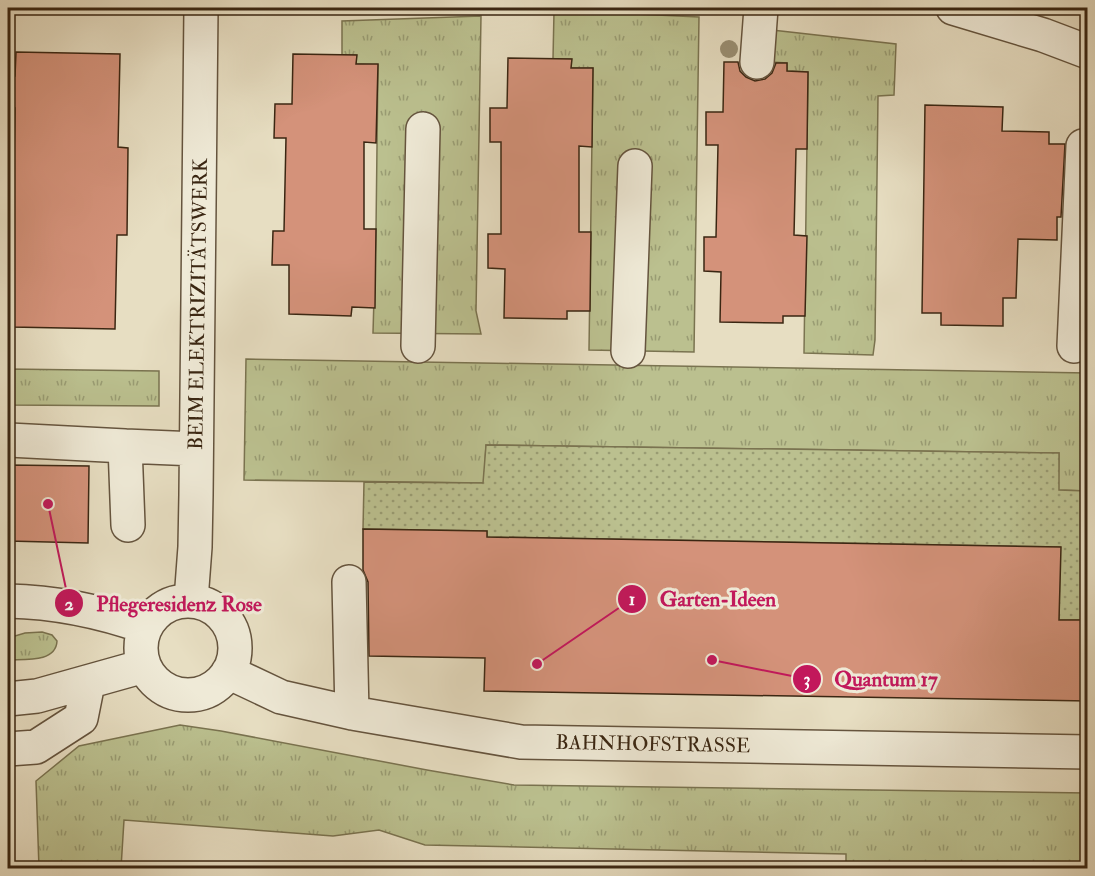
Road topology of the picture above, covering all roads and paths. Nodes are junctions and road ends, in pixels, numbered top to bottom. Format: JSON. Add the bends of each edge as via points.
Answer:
{"nodes":[{"id":1,"x":201,"y":8,"type":"edge"},
{"id":2,"x":761,"y":8,"type":"edge"},
{"id":3,"x":952,"y":8,"type":"edge"},
{"id":4,"x":1027,"y":18,"type":"edge"},
{"id":5,"x":1088,"y":52,"type":"edge"},
{"id":6,"x":757,"y":62,"type":"dead end"},
{"id":7,"x":423,"y":129,"type":"dead end"},
{"id":8,"x":1083,"y":146,"type":"dead end"},
{"id":9,"x":635,"y":166,"type":"dead end"},
{"id":10,"x":418,"y":346,"type":"dead end"},
{"id":11,"x":1074,"y":346,"type":"dead end"},
{"id":12,"x":628,"y":351,"type":"dead end"},
{"id":13,"x":9,"y":440,"type":"edge"},
{"id":14,"x":125,"y":446,"type":"junction"},
{"id":15,"x":196,"y":449,"type":"junction"},
{"id":16,"x":128,"y":525,"type":"dead end"},
{"id":17,"x":350,"y":582,"type":"dead end"},
{"id":18,"x":191,"y":600,"type":"junction"},
{"id":19,"x":8,"y":601,"type":"edge"},
{"id":20,"x":145,"y":627,"type":"junction"},
{"id":21,"x":144,"y":666,"type":"junction"},
{"id":22,"x":228,"y":672,"type":"junction"},
{"id":23,"x":88,"y":683,"type":"junction"},
{"id":24,"x":8,"y":699,"type":"edge"},
{"id":25,"x":352,"y":713,"type":"junction"},
{"id":26,"x":8,"y":749,"type":"edge"},
{"id":27,"x":1088,"y":752,"type":"edge"}],
"edges":[{"from":1,"to":15,"type":"street","name":"BEIM ELEKTRIZITÄTSWERK"},
{"from":2,"to":6,"type":"street"},
{"from":3,"to":4,"type":"street"},
{"from":4,"to":5,"type":"street"},
{"from":7,"to":10,"type":"street"},
{"from":8,"to":11,"type":"street"},
{"from":9,"to":12,"type":"street"},
{"from":13,"to":14,"type":"street"},
{"from":14,"to":15,"type":"street"},
{"from":14,"to":16,"type":"street"},
{"from":15,"to":18,"type":"street","name":"BEIM ELEKTRIZITÄTSWERK"},
{"from":17,"to":25,"type":"street"},
{"from":18,"to":20,"type":"street","via":[[168,604]]},
{"from":18,"to":22,"type":"street","via":[[215,608],[227,620],[234,635],[235,652]]},
{"from":19,"to":20,"type":"street","via":[[87,609]]},
{"from":20,"to":21,"type":"street","via":[[140,643]]},
{"from":21,"to":22,"type":"street","via":[[160,687],[175,694],[208,691],[222,682]]},
{"from":21,"to":23,"type":"street"},
{"from":22,"to":25,"type":"street","name":"BAHNHOFSTRASSE","via":[[281,697]]},
{"from":23,"to":24,"type":"street"},
{"from":23,"to":26,"type":"street","via":[[81,718],[36,747]]},
{"from":25,"to":27,"type":"street","name":"BAHNHOFSTRASSE","via":[[521,742]]}]}
